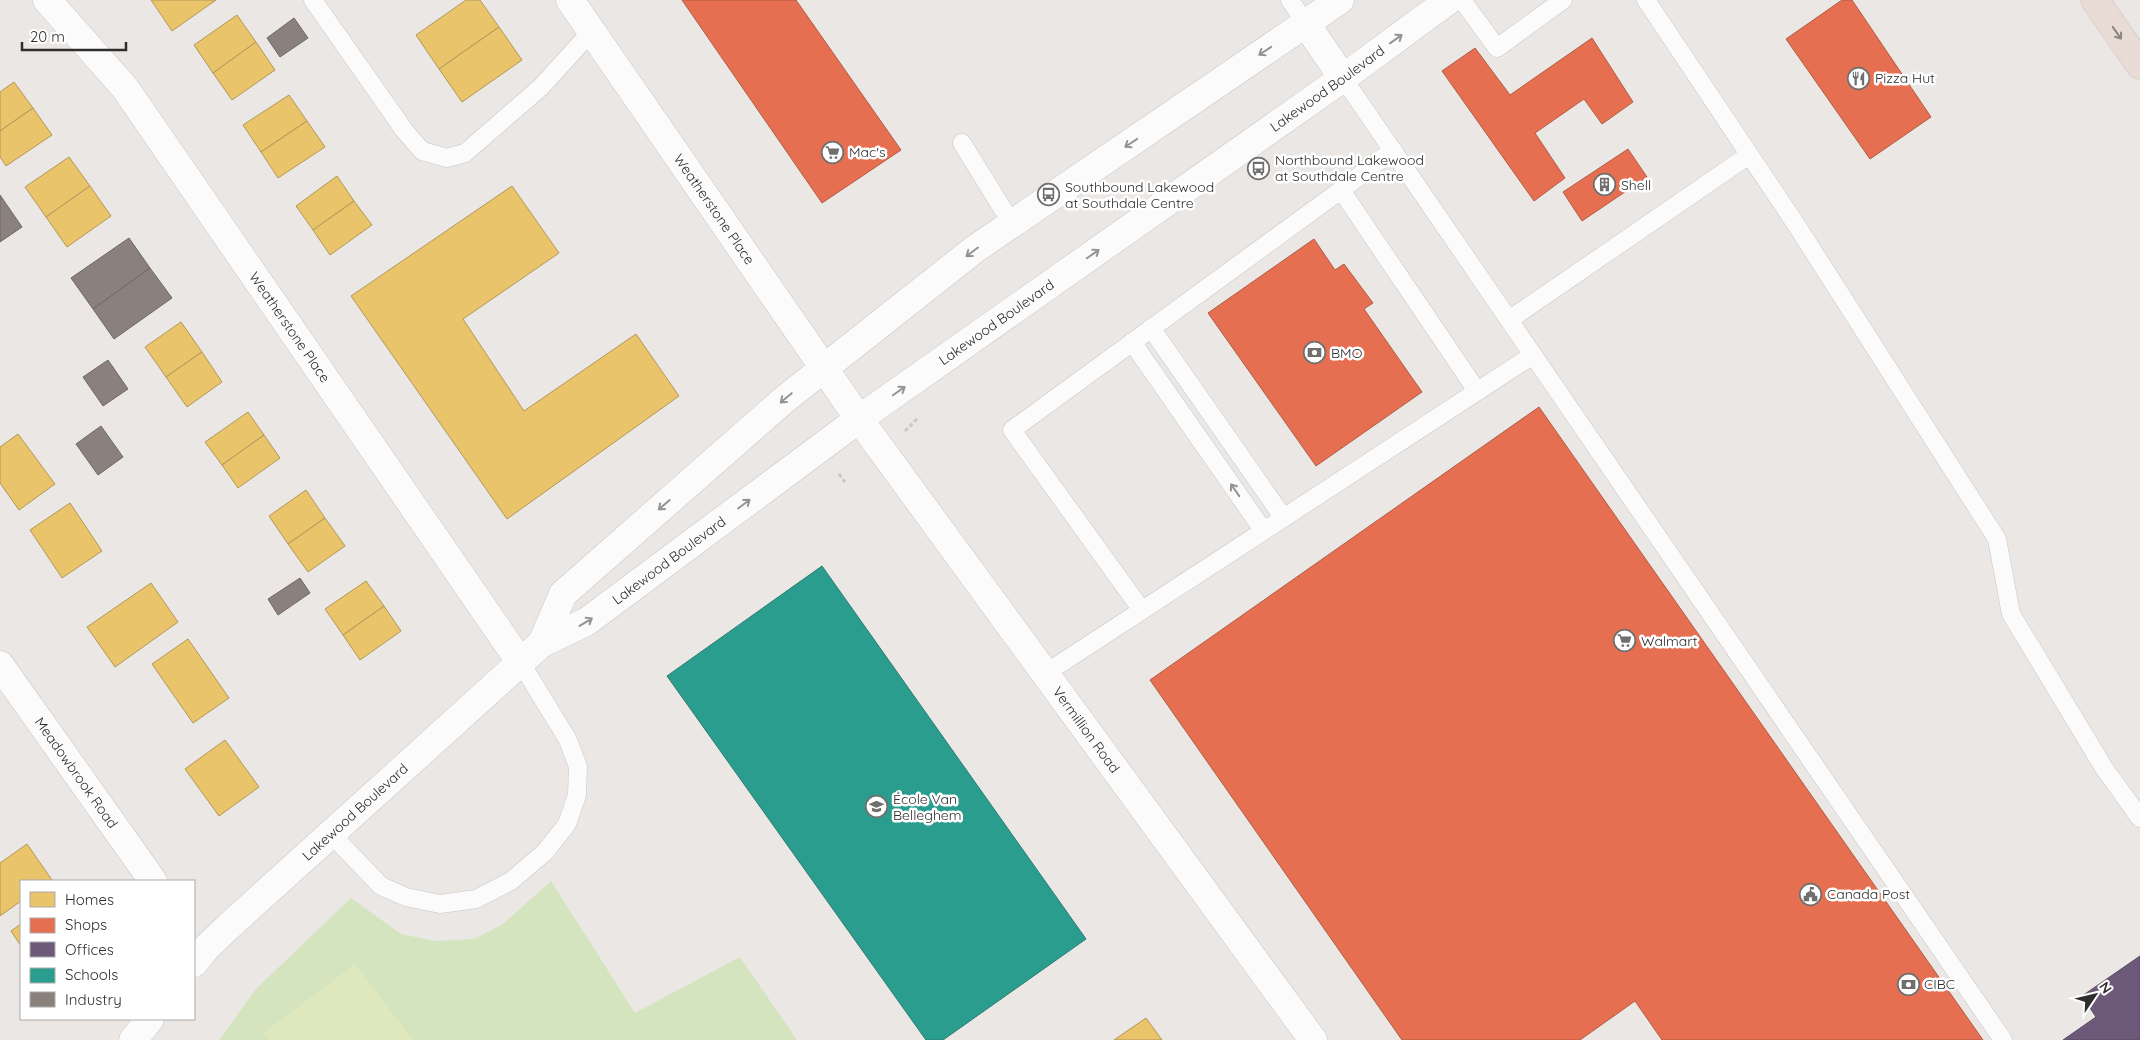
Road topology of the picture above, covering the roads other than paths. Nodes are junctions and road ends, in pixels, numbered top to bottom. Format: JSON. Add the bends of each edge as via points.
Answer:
{"nodes":[{"id":1,"x":47,"y":0,"type":"edge"},
{"id":2,"x":312,"y":0,"type":"edge"},
{"id":3,"x":570,"y":0,"type":"edge"},
{"id":4,"x":1290,"y":0,"type":"edge"},
{"id":5,"x":1340,"y":0,"type":"edge"},
{"id":6,"x":1449,"y":0,"type":"edge"},
{"id":7,"x":1462,"y":0,"type":"edge"},
{"id":8,"x":1563,"y":0,"type":"edge"},
{"id":9,"x":1646,"y":0,"type":"edge"},
{"id":10,"x":2095,"y":0,"type":"edge"},
{"id":11,"x":1306,"y":24,"type":"junction"},
{"id":12,"x":591,"y":32,"type":"junction"},
{"id":13,"x":2140,"y":65,"type":"edge"},
{"id":14,"x":1343,"y":78,"type":"junction"},
{"id":15,"x":962,"y":143,"type":"dead end"},
{"id":16,"x":1392,"y":150,"type":"junction"},
{"id":17,"x":1749,"y":155,"type":"junction"},
{"id":18,"x":1341,"y":190,"type":"junction"},
{"id":19,"x":1012,"y":224,"type":"junction"},
{"id":20,"x":1509,"y":320,"type":"junction"},
{"id":21,"x":1152,"y":328,"type":"junction"},
{"id":22,"x":1132,"y":342,"type":"junction"},
{"id":23,"x":1533,"y":355,"type":"junction"},
{"id":24,"x":824,"y":368,"type":"junction"},
{"id":25,"x":1478,"y":390,"type":"junction"},
{"id":26,"x":859,"y":419,"type":"junction"},
{"id":27,"x":1283,"y":517,"type":"junction"},
{"id":28,"x":1263,"y":530,"type":"junction"},
{"id":29,"x":1141,"y":610,"type":"junction"},
{"id":30,"x":542,"y":644,"type":"junction"},
{"id":31,"x":521,"y":663,"type":"junction"},
{"id":32,"x":0,"y":665,"type":"edge"},
{"id":33,"x":1046,"y":673,"type":"junction"},
{"id":34,"x":2140,"y":818,"type":"edge"},
{"id":35,"x":331,"y":834,"type":"junction"},
{"id":36,"x":152,"y":880,"type":"edge"},
{"id":37,"x":197,"y":949,"type":"edge"},
{"id":38,"x":149,"y":1020,"type":"edge"},
{"id":39,"x":133,"y":1040,"type":"edge"},
{"id":40,"x":1313,"y":1040,"type":"edge"},
{"id":41,"x":2003,"y":1040,"type":"edge"}],
"edges":[{"from":1,"to":31,"type":"street","name":"Weatherstone Place","via":[[125,88]]},
{"from":2,"to":12,"type":"lane","via":[[404,130],[422,151],[447,158],[465,153],[541,87]]},
{"from":3,"to":12,"type":"street","name":"Weatherstone Place"},
{"from":4,"to":11,"type":"lane"},
{"from":5,"to":11,"type":"street","name":"Lakewood Boulevard"},
{"from":14,"to":6,"type":"street","name":"Lakewood Boulevard","one_way":true},
{"from":7,"to":8,"type":"lane","via":[[1497,48]]},
{"from":9,"to":17,"type":"lane"},
{"from":10,"to":13,"type":"highway","one_way":true},
{"from":11,"to":14,"type":"street"},
{"from":11,"to":19,"type":"street","name":"Lakewood Boulevard","one_way":true},
{"from":12,"to":24,"type":"street","name":"Weatherstone Place"},
{"from":14,"to":16,"type":"lane"},
{"from":26,"to":14,"type":"street","name":"Lakewood Boulevard","one_way":true},
{"from":15,"to":19,"type":"lane"},
{"from":16,"to":18,"type":"lane"},
{"from":16,"to":20,"type":"lane"},
{"from":17,"to":20,"type":"lane"},
{"from":17,"to":34,"type":"lane","via":[[1997,540],[2011,614],[2104,768]]},
{"from":18,"to":21,"type":"lane"},
{"from":18,"to":25,"type":"lane"},
{"from":19,"to":24,"type":"street","name":"Lakewood Boulevard","one_way":true,"via":[[975,249]]},
{"from":20,"to":23,"type":"lane"},
{"from":21,"to":22,"type":"lane"},
{"from":21,"to":27,"type":"lane"},
{"from":28,"to":22,"type":"lane","one_way":true},
{"from":22,"to":29,"type":"lane","via":[[1012,430]]},
{"from":23,"to":25,"type":"lane"},
{"from":23,"to":41,"type":"lane"},
{"from":24,"to":26,"type":"street","name":"Weatherstone Place"},
{"from":24,"to":30,"type":"street","name":"Lakewood Boulevard","one_way":true,"via":[[563,594]]},
{"from":25,"to":27,"type":"lane"},
{"from":30,"to":26,"type":"street","name":"Lakewood Boulevard","one_way":true,"via":[[586,622]]},
{"from":26,"to":33,"type":"street","name":"Vermillion Road"},
{"from":27,"to":28,"type":"lane"},
{"from":28,"to":29,"type":"lane"},
{"from":29,"to":33,"type":"lane"},
{"from":30,"to":31,"type":"street","name":"Lakewood Boulevard"},
{"from":31,"to":35,"type":"street","name":"Lakewood Boulevard"},
{"from":31,"to":35,"type":"lane","via":[[568,740],[578,767],[577,795],[567,824],[545,852],[511,881],[476,899],[440,904],[406,897],[380,886]]},
{"from":32,"to":36,"type":"street","name":"Meadowbrook Road"},
{"from":33,"to":40,"type":"street","name":"Vermillion Road"},
{"from":35,"to":37,"type":"street","name":"Lakewood Boulevard"},
{"from":38,"to":39,"type":"street"}]}
